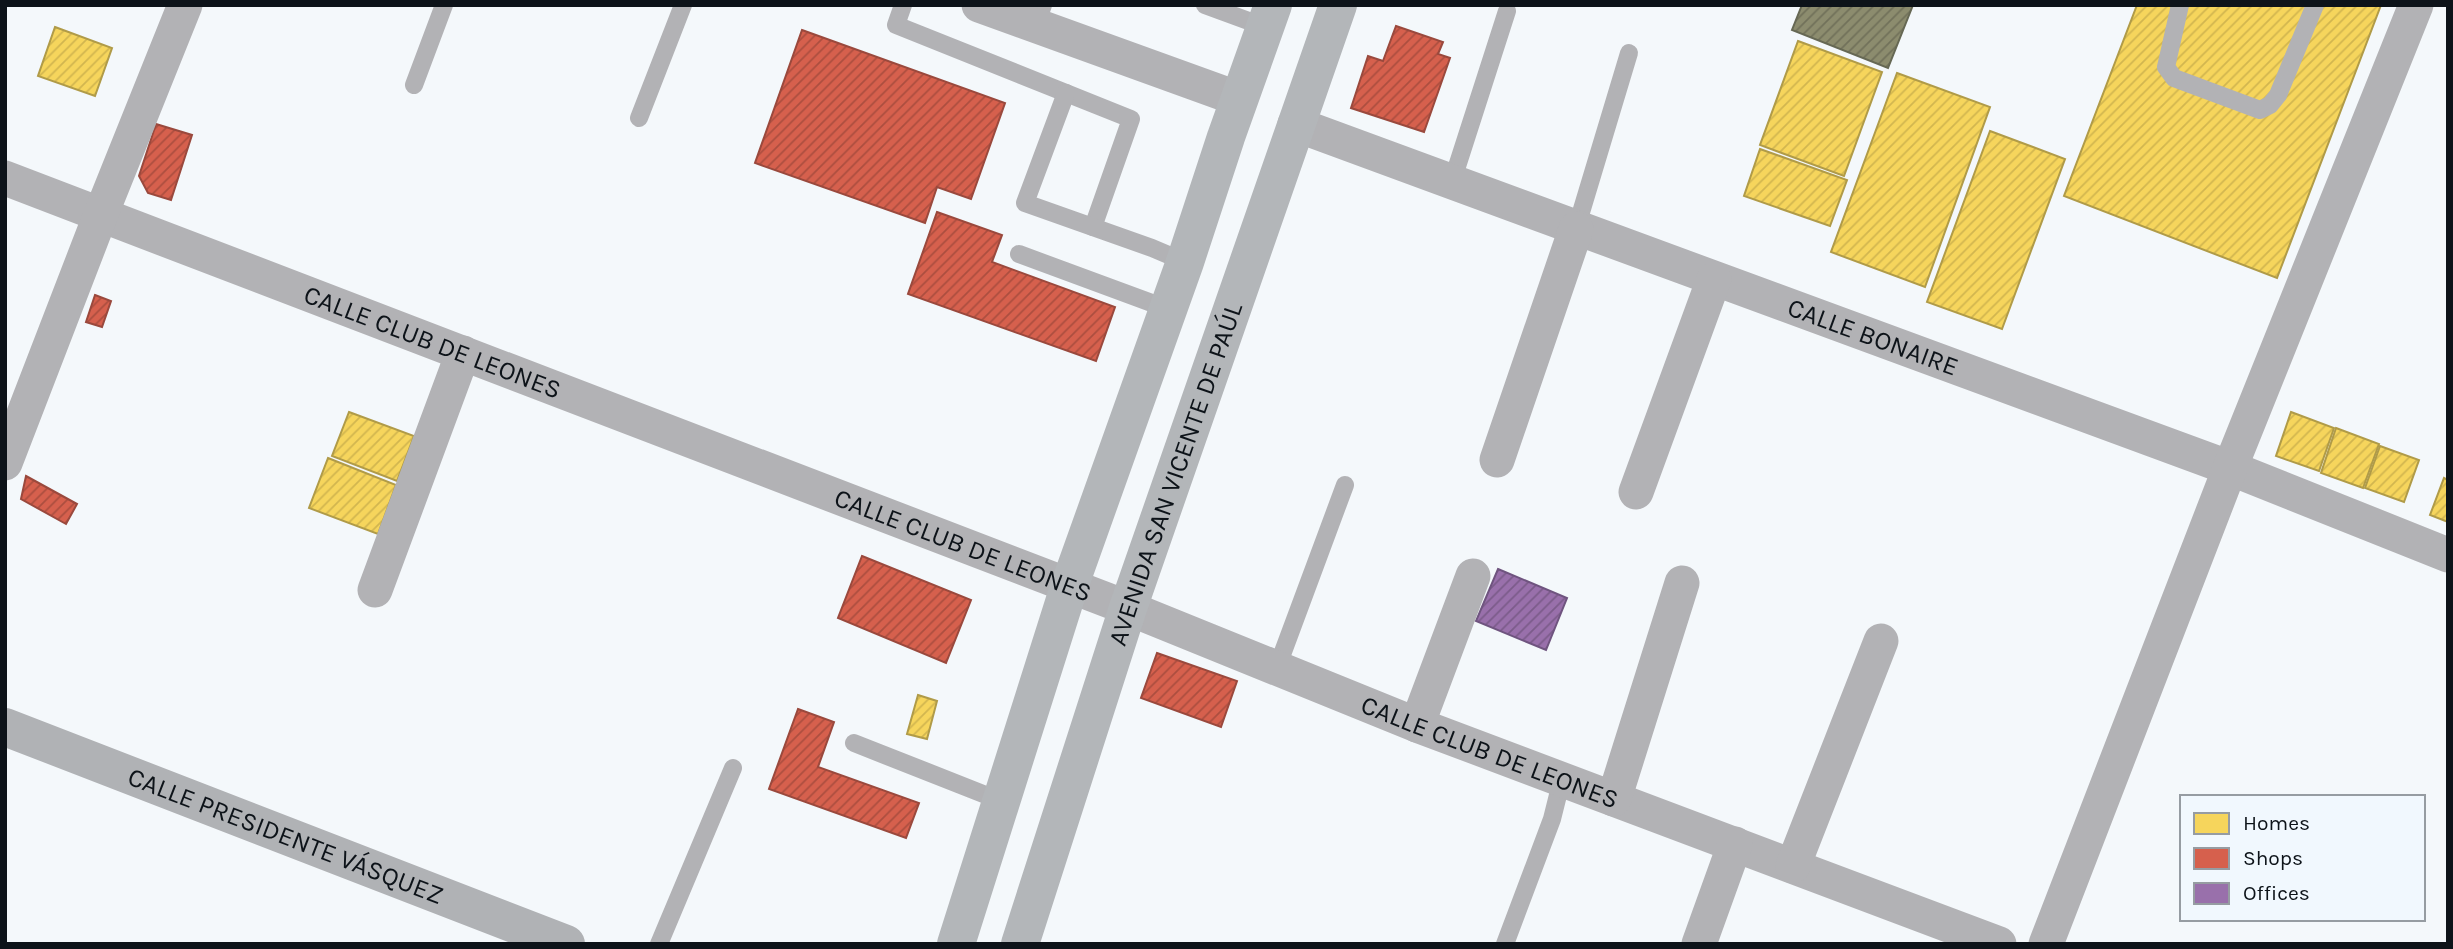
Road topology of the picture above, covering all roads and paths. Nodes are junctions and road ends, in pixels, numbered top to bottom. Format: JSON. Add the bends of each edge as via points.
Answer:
{"nodes":[{"id":1,"x":185,"y":5,"type":"edge"},
{"id":2,"x":444,"y":5,"type":"edge"},
{"id":3,"x":683,"y":5,"type":"edge"},
{"id":4,"x":903,"y":5,"type":"edge"},
{"id":5,"x":979,"y":5,"type":"edge"},
{"id":6,"x":1205,"y":5,"type":"edge"},
{"id":7,"x":1338,"y":5,"type":"edge"},
{"id":8,"x":2180,"y":5,"type":"edge"},
{"id":9,"x":2315,"y":5,"type":"edge"},
{"id":10,"x":2416,"y":5,"type":"edge"},
{"id":11,"x":1507,"y":11,"type":"dead end"},
{"id":12,"x":1039,"y":15,"type":"edge"},
{"id":13,"x":1269,"y":16,"type":"edge"},
{"id":14,"x":1629,"y":53,"type":"dead end"},
{"id":15,"x":414,"y":85,"type":"dead end"},
{"id":16,"x":1066,"y":93,"type":"junction"},
{"id":17,"x":1239,"y":99,"type":"junction"},
{"id":18,"x":639,"y":118,"type":"dead end"},
{"id":19,"x":1295,"y":124,"type":"junction"},
{"id":20,"x":5,"y":178,"type":"edge"},
{"id":21,"x":1452,"y":183,"type":"junction"},
{"id":22,"x":101,"y":214,"type":"junction"},
{"id":23,"x":1093,"y":227,"type":"junction"},
{"id":24,"x":1576,"y":229,"type":"junction"},
{"id":25,"x":1019,"y":254,"type":"dead end"},
{"id":26,"x":1185,"y":262,"type":"junction"},
{"id":27,"x":1714,"y":279,"type":"junction"},
{"id":28,"x":1168,"y":309,"type":"junction"},
{"id":29,"x":463,"y":353,"type":"junction"},
{"id":30,"x":1497,"y":460,"type":"dead end"},
{"id":31,"x":5,"y":463,"type":"edge"},
{"id":32,"x":2230,"y":468,"type":"junction"},
{"id":33,"x":1345,"y":485,"type":"dead end"},
{"id":34,"x":1636,"y":492,"type":"dead end"},
{"id":35,"x":2448,"y":555,"type":"edge"},
{"id":36,"x":1473,"y":576,"type":"dead end"},
{"id":37,"x":1682,"y":583,"type":"dead end"},
{"id":38,"x":1069,"y":587,"type":"junction"},
{"id":39,"x":376,"y":590,"type":"dead end"},
{"id":40,"x":1128,"y":608,"type":"junction"},
{"id":41,"x":1881,"y":641,"type":"dead end"},
{"id":42,"x":1277,"y":668,"type":"junction"},
{"id":43,"x":1418,"y":724,"type":"junction"},
{"id":44,"x":5,"y":727,"type":"edge"},
{"id":45,"x":854,"y":743,"type":"dead end"},
{"id":46,"x":733,"y":768,"type":"dead end"},
{"id":47,"x":1562,"y":779,"type":"junction"},
{"id":48,"x":1614,"y":799,"type":"junction"},
{"id":49,"x":1001,"y":800,"type":"junction"},
{"id":50,"x":1735,"y":844,"type":"junction"},
{"id":51,"x":1793,"y":866,"type":"junction"},
{"id":52,"x":566,"y":944,"type":"edge"},
{"id":53,"x":660,"y":944,"type":"edge"},
{"id":54,"x":956,"y":944,"type":"edge"},
{"id":55,"x":1020,"y":944,"type":"edge"},
{"id":56,"x":1505,"y":944,"type":"edge"},
{"id":57,"x":1699,"y":944,"type":"edge"},
{"id":58,"x":1999,"y":944,"type":"edge"},
{"id":59,"x":2046,"y":944,"type":"edge"}],
"edges":[{"from":1,"to":22,"type":"street"},
{"from":2,"to":15,"type":"lane"},
{"from":3,"to":18,"type":"lane"},
{"from":4,"to":16,"type":"lane","via":[[896,25]]},
{"from":5,"to":12,"type":"street"},
{"from":6,"to":13,"type":"lane"},
{"from":7,"to":19,"type":"main road","name":"AVENIDA SAN VICENTE DE PAÚL"},
{"from":8,"to":9,"type":"lane","via":[[2166,67],[2174,78],[2260,110],[2278,95]]},
{"from":10,"to":32,"type":"street"},
{"from":11,"to":21,"type":"lane"},
{"from":12,"to":17,"type":"street"},
{"from":13,"to":17,"type":"main road"},
{"from":14,"to":24,"type":"lane"},
{"from":16,"to":23,"type":"lane","via":[[1131,119]]},
{"from":16,"to":23,"type":"lane","via":[[1025,203]]},
{"from":17,"to":26,"type":"main road"},
{"from":19,"to":21,"type":"street","name":"CALLE BONAIRE"},
{"from":19,"to":40,"type":"main road","name":"AVENIDA SAN VICENTE DE PAÚL"},
{"from":20,"to":22,"type":"street","name":"CALLE CLUB DE LEONES"},
{"from":21,"to":24,"type":"street","name":"CALLE BONAIRE"},
{"from":22,"to":29,"type":"street","name":"CALLE CLUB DE LEONES"},
{"from":22,"to":31,"type":"street"},
{"from":23,"to":26,"type":"lane"},
{"from":24,"to":27,"type":"street","name":"CALLE BONAIRE"},
{"from":24,"to":30,"type":"street"},
{"from":25,"to":28,"type":"lane"},
{"from":26,"to":28,"type":"main road"},
{"from":27,"to":32,"type":"street","name":"CALLE BONAIRE"},
{"from":27,"to":34,"type":"street"},
{"from":28,"to":38,"type":"main road"},
{"from":29,"to":38,"type":"street","name":"CALLE CLUB DE LEONES"},
{"from":29,"to":39,"type":"street"},
{"from":32,"to":35,"type":"street","name":"CALLE BONAIRE"},
{"from":32,"to":59,"type":"street"},
{"from":33,"to":42,"type":"lane"},
{"from":36,"to":43,"type":"street"},
{"from":37,"to":48,"type":"street"},
{"from":38,"to":40,"type":"street","name":"CALLE CLUB DE LEONES"},
{"from":38,"to":49,"type":"main road"},
{"from":40,"to":42,"type":"street","name":"CALLE CLUB DE LEONES"},
{"from":40,"to":55,"type":"main road","name":"AVENIDA SAN VICENTE DE PAÚL"},
{"from":41,"to":51,"type":"street"},
{"from":42,"to":43,"type":"street","name":"CALLE CLUB DE LEONES"},
{"from":43,"to":47,"type":"street","name":"CALLE CLUB DE LEONES"},
{"from":44,"to":52,"type":"street","name":"CALLE PRESIDENTE VÁSQUEZ"},
{"from":45,"to":49,"type":"lane"},
{"from":46,"to":53,"type":"lane"},
{"from":47,"to":48,"type":"street","name":"CALLE CLUB DE LEONES"},
{"from":47,"to":56,"type":"lane","via":[[1552,819]]},
{"from":48,"to":50,"type":"street","name":"CALLE CLUB DE LEONES"},
{"from":49,"to":54,"type":"main road"},
{"from":50,"to":51,"type":"street","name":"CALLE CLUB DE LEONES"},
{"from":50,"to":57,"type":"street"},
{"from":51,"to":58,"type":"street","name":"CALLE CLUB DE LEONES"}]}
